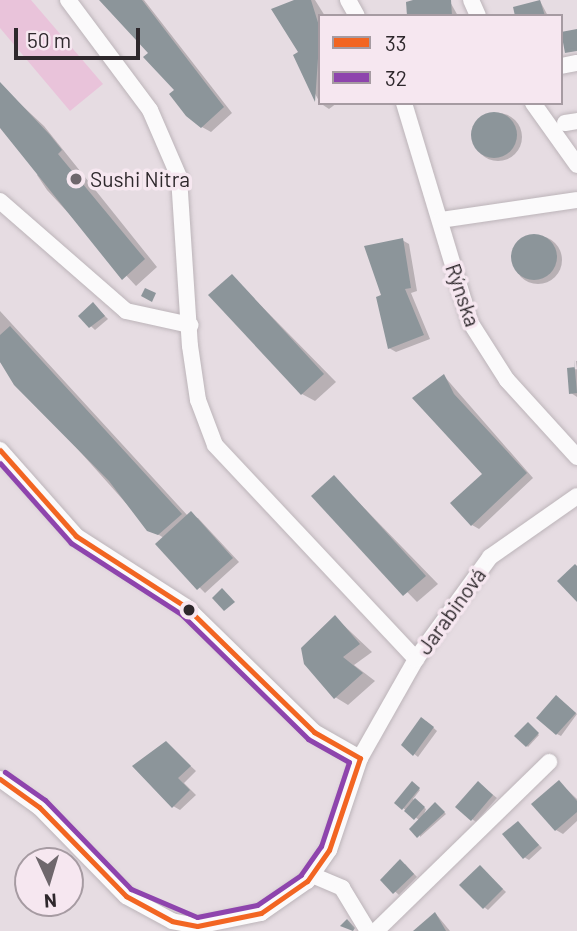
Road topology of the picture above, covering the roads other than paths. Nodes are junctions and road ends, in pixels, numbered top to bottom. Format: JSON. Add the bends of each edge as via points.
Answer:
{"nodes":[{"id":1,"x":68,"y":0,"type":"edge"},
{"id":2,"x":405,"y":105,"type":"edge"},
{"id":3,"x":534,"y":105,"type":"edge"},
{"id":4,"x":577,"y":165,"type":"edge"},
{"id":5,"x":577,"y":200,"type":"edge"},
{"id":6,"x":0,"y":201,"type":"edge"},
{"id":7,"x":441,"y":220,"type":"junction"},
{"id":8,"x":190,"y":325,"type":"junction"},
{"id":9,"x":0,"y":450,"type":"edge"},
{"id":10,"x":577,"y":457,"type":"edge"},
{"id":11,"x":577,"y":496,"type":"edge"},
{"id":12,"x":416,"y":659,"type":"junction"},
{"id":13,"x":360,"y":758,"type":"junction"},
{"id":14,"x":549,"y":762,"type":"dead end"},
{"id":15,"x":0,"y":779,"type":"edge"},
{"id":16,"x":312,"y":875,"type":"junction"},
{"id":17,"x":368,"y":931,"type":"edge"},
{"id":18,"x":376,"y":931,"type":"edge"}],
"edges":[{"from":1,"to":8,"type":"street","via":[[150,110],[172,157],[179,177]]},
{"from":2,"to":7,"type":"street","name":"Rýnska"},
{"from":3,"to":4,"type":"street"},
{"from":5,"to":7,"type":"street"},
{"from":6,"to":8,"type":"street","via":[[126,311]]},
{"from":7,"to":10,"type":"street","name":"Rýnska","via":[[461,299],[482,344]]},
{"from":8,"to":12,"type":"street","via":[[198,400],[215,446]]},
{"from":9,"to":13,"type":"street","via":[[76,536],[186,607],[314,732]]},
{"from":11,"to":12,"type":"street","name":"Jarabinová","via":[[490,557]]},
{"from":12,"to":13,"type":"street","name":"Jarabinová"},
{"from":13,"to":16,"type":"street","name":"Jarabinová","via":[[329,850]]},
{"from":14,"to":18,"type":"street"},
{"from":15,"to":16,"type":"street","name":"Jarabinová","via":[[40,807],[125,896],[172,921],[197,926],[244,919],[276,905]]},
{"from":16,"to":17,"type":"street","via":[[342,888]]}]}
